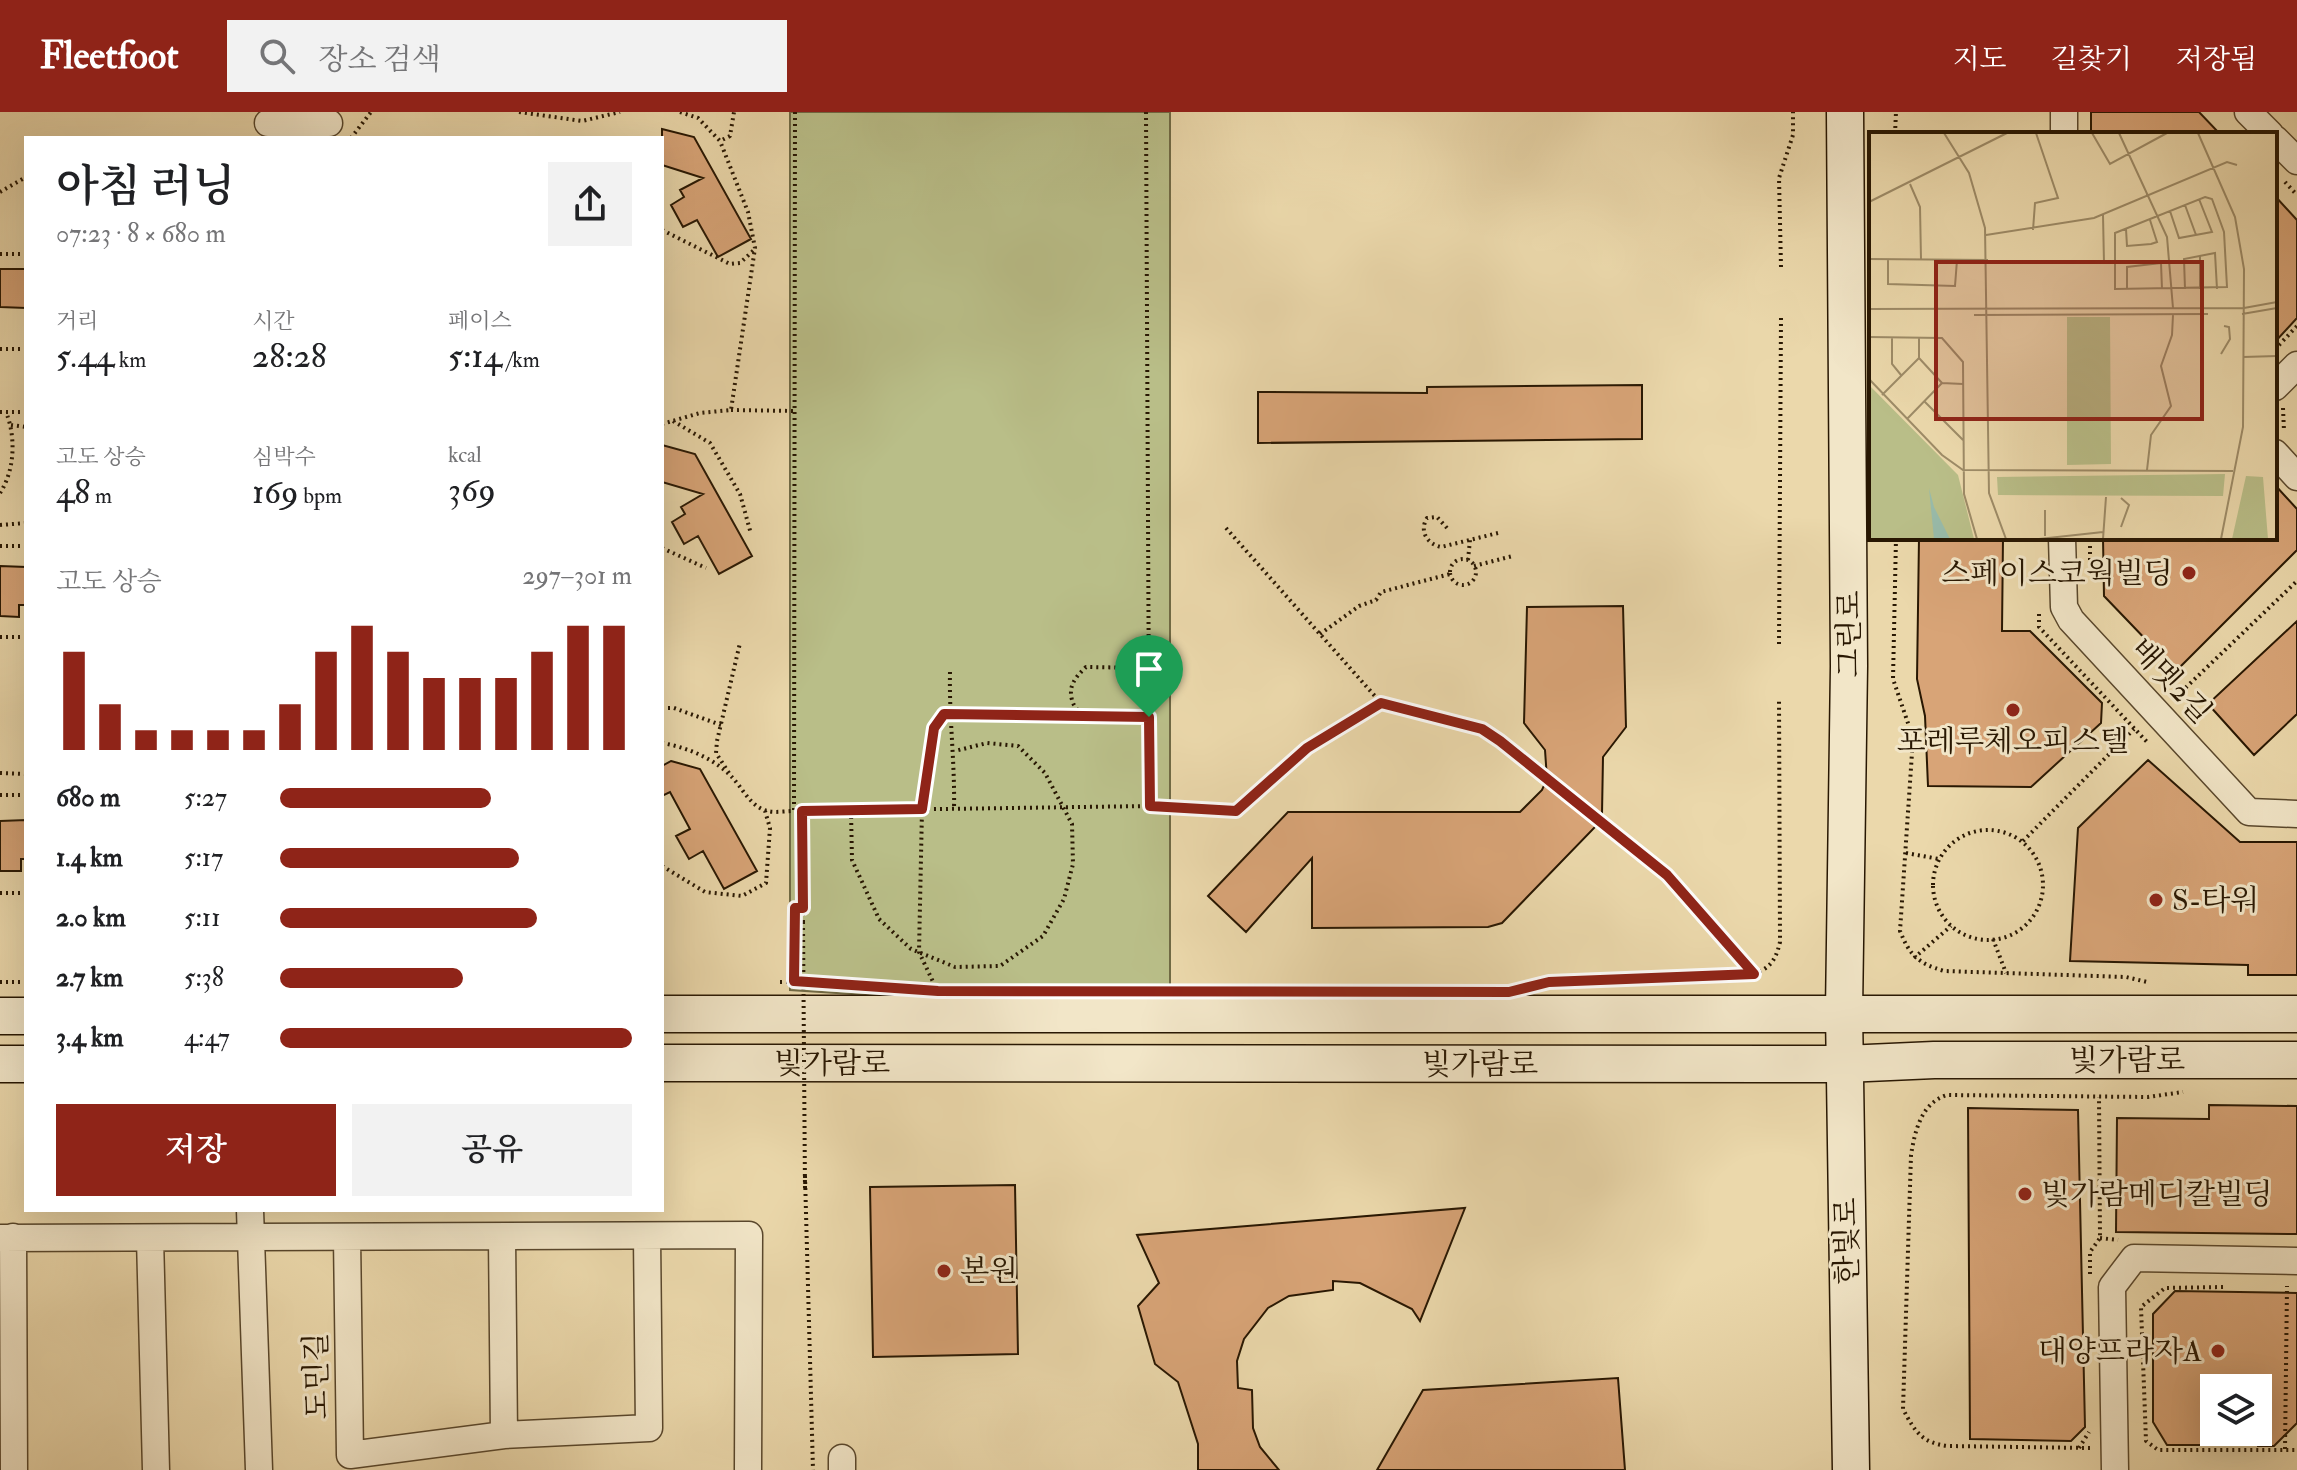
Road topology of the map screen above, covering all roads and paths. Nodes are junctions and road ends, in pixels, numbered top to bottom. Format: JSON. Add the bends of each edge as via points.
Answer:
{"nodes":[{"id":1,"x":371,"y":112,"type":"edge"},
{"id":2,"x":519,"y":112,"type":"edge"},
{"id":3,"x":620,"y":112,"type":"edge"},
{"id":4,"x":680,"y":112,"type":"edge"},
{"id":5,"x":734,"y":112,"type":"edge"},
{"id":6,"x":795,"y":112,"type":"edge"},
{"id":7,"x":1146,"y":112,"type":"edge"},
{"id":8,"x":1793,"y":112,"type":"edge"},
{"id":9,"x":1845,"y":112,"type":"edge"},
{"id":10,"x":1896,"y":112,"type":"edge"},
{"id":11,"x":2248,"y":112,"type":"edge"},
{"id":12,"x":558,"y":115,"type":"edge"},
{"id":13,"x":268,"y":123,"type":"dead end"},
{"id":14,"x":327,"y":124,"type":"edge"},
{"id":15,"x":1895,"y":132,"type":"edge"},
{"id":16,"x":2268,"y":132,"type":"edge"},
{"id":17,"x":353,"y":136,"type":"edge"},
{"id":18,"x":720,"y":141,"type":"junction"},
{"id":19,"x":2277,"y":141,"type":"edge"},
{"id":20,"x":2297,"y":161,"type":"edge"},
{"id":21,"x":24,"y":178,"type":"edge"},
{"id":22,"x":0,"y":192,"type":"edge"},
{"id":23,"x":664,"y":231,"type":"edge"},
{"id":24,"x":755,"y":248,"type":"junction"},
{"id":25,"x":0,"y":254,"type":"edge"},
{"id":26,"x":24,"y":254,"type":"edge"},
{"id":27,"x":1781,"y":267,"type":"dead end"},
{"id":28,"x":1781,"y":317,"type":"dead end"},
{"id":29,"x":2297,"y":326,"type":"edge"},
{"id":30,"x":2277,"y":348,"type":"edge"},
{"id":31,"x":0,"y":349,"type":"edge"},
{"id":32,"x":24,"y":349,"type":"edge"},
{"id":33,"x":2297,"y":365,"type":"edge"},
{"id":34,"x":2282,"y":393,"type":"edge"},
{"id":35,"x":731,"y":410,"type":"junction"},
{"id":36,"x":795,"y":411,"type":"junction"},
{"id":37,"x":3,"y":412,"type":"edge"},
{"id":38,"x":24,"y":412,"type":"edge"},
{"id":39,"x":673,"y":421,"type":"junction"},
{"id":40,"x":664,"y":423,"type":"edge"},
{"id":41,"x":11,"y":425,"type":"junction"},
{"id":42,"x":24,"y":427,"type":"edge"},
{"id":43,"x":2281,"y":444,"type":"edge"},
{"id":44,"x":2297,"y":477,"type":"edge"},
{"id":45,"x":0,"y":493,"type":"edge"},
{"id":46,"x":24,"y":523,"type":"edge"},
{"id":47,"x":0,"y":525,"type":"edge"},
{"id":48,"x":1226,"y":528,"type":"dead end"},
{"id":49,"x":1447,"y":528,"type":"dead end"},
{"id":50,"x":1498,"y":533,"type":"dead end"},
{"id":51,"x":751,"y":534,"type":"dead end"},
{"id":52,"x":1470,"y":540,"type":"junction"},
{"id":53,"x":1896,"y":540,"type":"edge"},
{"id":54,"x":2062,"y":540,"type":"edge"},
{"id":55,"x":2090,"y":540,"type":"edge"},
{"id":56,"x":0,"y":546,"type":"edge"},
{"id":57,"x":24,"y":546,"type":"edge"},
{"id":58,"x":664,"y":549,"type":"edge"},
{"id":59,"x":1513,"y":556,"type":"dead end"},
{"id":60,"x":1468,"y":560,"type":"junction"},
{"id":61,"x":2090,"y":564,"type":"dead end"},
{"id":62,"x":1474,"y":566,"type":"junction"},
{"id":63,"x":706,"y":568,"type":"dead end"},
{"id":64,"x":1450,"y":574,"type":"junction"},
{"id":65,"x":2297,"y":581,"type":"edge"},
{"id":66,"x":1320,"y":634,"type":"junction"},
{"id":67,"x":0,"y":637,"type":"edge"},
{"id":68,"x":24,"y":637,"type":"edge"},
{"id":69,"x":740,"y":643,"type":"dead end"},
{"id":70,"x":1779,"y":644,"type":"dead end"},
{"id":71,"x":1149,"y":668,"type":"junction"},
{"id":72,"x":950,"y":672,"type":"dead end"},
{"id":73,"x":2166,"y":685,"type":"dead end"},
{"id":74,"x":2177,"y":696,"type":"junction"},
{"id":75,"x":1779,"y":698,"type":"dead end"},
{"id":76,"x":1381,"y":703,"type":"junction"},
{"id":77,"x":2187,"y":707,"type":"dead end"},
{"id":78,"x":664,"y":708,"type":"edge"},
{"id":79,"x":949,"y":714,"type":"junction"},
{"id":80,"x":1087,"y":717,"type":"junction"},
{"id":81,"x":1149,"y":717,"type":"junction"},
{"id":82,"x":721,"y":725,"type":"junction"},
{"id":83,"x":2134,"y":729,"type":"dead end"},
{"id":84,"x":664,"y":743,"type":"edge"},
{"id":85,"x":955,"y":751,"type":"junction"},
{"id":86,"x":0,"y":773,"type":"edge"},
{"id":87,"x":24,"y":774,"type":"edge"},
{"id":88,"x":730,"y":775,"type":"junction"},
{"id":89,"x":0,"y":795,"type":"edge"},
{"id":90,"x":24,"y":795,"type":"edge"},
{"id":91,"x":1150,"y":806,"type":"junction"},
{"id":92,"x":1063,"y":808,"type":"junction"},
{"id":93,"x":922,"y":809,"type":"junction"},
{"id":94,"x":954,"y":809,"type":"junction"},
{"id":95,"x":765,"y":811,"type":"junction"},
{"id":96,"x":794,"y":811,"type":"junction"},
{"id":97,"x":802,"y":811,"type":"junction"},
{"id":98,"x":851,"y":811,"type":"junction"},
{"id":99,"x":2297,"y":814,"type":"edge"},
{"id":100,"x":2023,"y":841,"type":"junction"},
{"id":101,"x":1905,"y":853,"type":"junction"},
{"id":102,"x":1939,"y":859,"type":"junction"},
{"id":103,"x":664,"y":867,"type":"edge"},
{"id":104,"x":0,"y":893,"type":"edge"},
{"id":105,"x":24,"y":893,"type":"edge"},
{"id":106,"x":803,"y":908,"type":"junction"},
{"id":107,"x":1951,"y":926,"type":"junction"},
{"id":108,"x":1993,"y":939,"type":"junction"},
{"id":109,"x":919,"y":952,"type":"junction"},
{"id":110,"x":1914,"y":958,"type":"junction"},
{"id":111,"x":2006,"y":973,"type":"junction"},
{"id":112,"x":1754,"y":974,"type":"junction"},
{"id":113,"x":794,"y":981,"type":"junction"},
{"id":114,"x":0,"y":982,"type":"edge"},
{"id":115,"x":24,"y":982,"type":"edge"},
{"id":116,"x":779,"y":982,"type":"dead end"},
{"id":117,"x":823,"y":983,"type":"dead end"},
{"id":118,"x":2153,"y":984,"type":"dead end"},
{"id":119,"x":1536,"y":985,"type":"dead end"},
{"id":120,"x":924,"y":990,"type":"dead end"},
{"id":121,"x":1844,"y":1012,"type":"junction"},
{"id":122,"x":664,"y":1014,"type":"edge"},
{"id":123,"x":2297,"y":1014,"type":"edge"},
{"id":124,"x":0,"y":1016,"type":"edge"},
{"id":125,"x":24,"y":1016,"type":"edge"},
{"id":126,"x":2297,"y":1060,"type":"edge"},
{"id":127,"x":664,"y":1063,"type":"edge"},
{"id":128,"x":0,"y":1064,"type":"edge"},
{"id":129,"x":24,"y":1064,"type":"edge"},
{"id":130,"x":1845,"y":1064,"type":"junction"},
{"id":131,"x":2192,"y":1090,"type":"dead end"},
{"id":132,"x":2099,"y":1097,"type":"junction"},
{"id":133,"x":805,"y":1176,"type":"junction"},
{"id":134,"x":805,"y":1190,"type":"dead end"},
{"id":135,"x":250,"y":1212,"type":"edge"},
{"id":136,"x":647,"y":1236,"type":"junction"},
{"id":137,"x":250,"y":1237,"type":"junction"},
{"id":138,"x":347,"y":1237,"type":"junction"},
{"id":139,"x":502,"y":1237,"type":"junction"},
{"id":140,"x":7,"y":1238,"type":"edge"},
{"id":141,"x":150,"y":1238,"type":"junction"},
{"id":142,"x":2297,"y":1261,"type":"edge"},
{"id":143,"x":2090,"y":1274,"type":"dead end"},
{"id":144,"x":2297,"y":1285,"type":"edge"},
{"id":145,"x":2272,"y":1286,"type":"dead end"},
{"id":146,"x":2287,"y":1286,"type":"junction"},
{"id":147,"x":2226,"y":1287,"type":"dead end"},
{"id":148,"x":504,"y":1435,"type":"junction"},
{"id":149,"x":2090,"y":1448,"type":"dead end"},
{"id":150,"x":2285,"y":1449,"type":"junction"},
{"id":151,"x":2297,"y":1450,"type":"edge"},
{"id":152,"x":14,"y":1470,"type":"edge"},
{"id":153,"x":156,"y":1470,"type":"edge"},
{"id":154,"x":259,"y":1470,"type":"edge"},
{"id":155,"x":748,"y":1470,"type":"edge"},
{"id":156,"x":813,"y":1470,"type":"edge"},
{"id":157,"x":1851,"y":1470,"type":"edge"},
{"id":158,"x":2115,"y":1470,"type":"edge"}],
"edges":[{"from":1,"to":17,"type":"path"},
{"from":2,"to":12,"type":"path"},
{"from":3,"to":12,"type":"path","via":[[582,121]]},
{"from":4,"to":18,"type":"path","via":[[698,118]]},
{"from":5,"to":18,"type":"path","via":[[730,136]]},
{"from":6,"to":36,"type":"path"},
{"from":7,"to":71,"type":"path"},
{"from":8,"to":27,"type":"path","via":[[1793,135],[1779,178]]},
{"from":9,"to":121,"type":"main road","name":"그린로","via":[[1849,680]]},
{"from":10,"to":15,"type":"path"},
{"from":11,"to":16,"type":"street"},
{"from":13,"to":14,"type":"street"},
{"from":18,"to":24,"type":"path","via":[[748,212]]},
{"from":19,"to":20,"type":"street"},
{"from":21,"to":22,"type":"path"},
{"from":23,"to":24,"type":"path","via":[[730,264],[740,263]]},
{"from":24,"to":35,"type":"path"},
{"from":25,"to":26,"type":"path"},
{"from":28,"to":70,"type":"path"},
{"from":29,"to":30,"type":"path"},
{"from":31,"to":32,"type":"path"},
{"from":33,"to":34,"type":"street"},
{"from":34,"to":43,"type":"path"},
{"from":35,"to":36,"type":"path"},
{"from":35,"to":39,"type":"path"},
{"from":36,"to":96,"type":"path"},
{"from":37,"to":38,"type":"path"},
{"from":37,"to":41,"type":"path"},
{"from":39,"to":40,"type":"path"},
{"from":39,"to":51,"type":"path","via":[[710,443],[740,494]]},
{"from":41,"to":42,"type":"path"},
{"from":41,"to":45,"type":"path","via":[[11,463]]},
{"from":43,"to":44,"type":"street"},
{"from":46,"to":47,"type":"path"},
{"from":48,"to":66,"type":"path"},
{"from":49,"to":52,"type":"path","via":[[1437,517],[1427,518],[1423,526],[1433,545]]},
{"from":50,"to":52,"type":"path"},
{"from":52,"to":60,"type":"path"},
{"from":53,"to":101,"type":"path","via":[[1893,679],[1913,738]]},
{"from":54,"to":99,"type":"street","name":"배멧2길","via":[[2064,607],[2071,620],[2249,812]]},
{"from":55,"to":61,"type":"path"},
{"from":56,"to":57,"type":"path"},
{"from":58,"to":63,"type":"path"},
{"from":59,"to":62,"type":"path"},
{"from":60,"to":62,"type":"path"},
{"from":60,"to":64,"type":"path","via":[[1456,561]]},
{"from":62,"to":64,"type":"path","via":[[1476,574],[1468,584],[1455,583]]},
{"from":64,"to":66,"type":"path","via":[[1381,592]]},
{"from":65,"to":74,"type":"path"},
{"from":66,"to":76,"type":"path"},
{"from":67,"to":68,"type":"path"},
{"from":69,"to":82,"type":"path"},
{"from":71,"to":80,"type":"path","via":[[1086,667],[1074,678],[1070,693],[1074,707]]},
{"from":71,"to":81,"type":"path"},
{"from":72,"to":79,"type":"path"},
{"from":73,"to":74,"type":"path"},
{"from":74,"to":77,"type":"path"},
{"from":75,"to":112,"type":"path","via":[[1780,942],[1776,960]]},
{"from":76,"to":91,"type":"path","via":[[1307,748],[1236,811]]},
{"from":76,"to":112,"type":"path","via":[[1482,729],[1500,741],[1667,875]]},
{"from":78,"to":82,"type":"path"},
{"from":79,"to":80,"type":"path"},
{"from":79,"to":85,"type":"path"},
{"from":79,"to":93,"type":"path","via":[[934,728]]},
{"from":80,"to":81,"type":"path"},
{"from":81,"to":91,"type":"path"},
{"from":82,"to":88,"type":"path","via":[[716,753]]},
{"from":83,"to":100,"type":"path"},
{"from":84,"to":88,"type":"path","via":[[681,746]]},
{"from":85,"to":92,"type":"path","via":[[987,743],[1018,746],[1045,773]]},
{"from":85,"to":94,"type":"path"},
{"from":86,"to":87,"type":"path"},
{"from":88,"to":95,"type":"path"},
{"from":89,"to":90,"type":"path"},
{"from":91,"to":92,"type":"path"},
{"from":92,"to":94,"type":"path"},
{"from":92,"to":109,"type":"path","via":[[1072,824],[1073,864],[1064,899],[1043,936],[1000,966],[955,967]]},
{"from":93,"to":94,"type":"path"},
{"from":93,"to":98,"type":"path"},
{"from":93,"to":109,"type":"path"},
{"from":95,"to":96,"type":"path"},
{"from":95,"to":103,"type":"path","via":[[770,828],[766,883],[742,896],[705,892]]},
{"from":96,"to":97,"type":"path"},
{"from":97,"to":98,"type":"path"},
{"from":97,"to":106,"type":"path"},
{"from":98,"to":109,"type":"path","via":[[852,860],[863,888],[879,919]]},
{"from":100,"to":102,"type":"path","via":[[1983,830],[1950,844]]},
{"from":100,"to":108,"type":"path","via":[[2041,867],[2041,903],[2019,931]]},
{"from":101,"to":102,"type":"path"},
{"from":101,"to":110,"type":"path","via":[[1900,931]]},
{"from":102,"to":107,"type":"path","via":[[1933,895]]},
{"from":104,"to":105,"type":"path"},
{"from":106,"to":113,"type":"path","via":[[795,908]]},
{"from":106,"to":133,"type":"path","bridge":true},
{"from":107,"to":108,"type":"path","via":[[1966,936]]},
{"from":107,"to":110,"type":"path"},
{"from":108,"to":111,"type":"path"},
{"from":109,"to":120,"type":"path","via":[[938,991]]},
{"from":110,"to":111,"type":"path","via":[[1944,971]]},
{"from":111,"to":118,"type":"path","via":[[2126,977]]},
{"from":112,"to":119,"type":"path"},
{"from":113,"to":116,"type":"path"},
{"from":113,"to":117,"type":"path"},
{"from":114,"to":115,"type":"path"},
{"from":121,"to":122,"type":"main road","name":"빛가람로"},
{"from":121,"to":123,"type":"main road","name":"빛가람로"},
{"from":121,"to":130,"type":"main road","name":"한빛로"},
{"from":124,"to":125,"type":"main road"},
{"from":126,"to":130,"type":"main road","name":"빛가람로"},
{"from":127,"to":130,"type":"main road","name":"빛가람로"},
{"from":128,"to":129,"type":"main road"},
{"from":130,"to":157,"type":"main road","name":"한빛로"},
{"from":131,"to":132,"type":"path"},
{"from":132,"to":143,"type":"path","via":[[2100,1238],[2090,1252]]},
{"from":132,"to":149,"type":"path","via":[[1947,1095],[1935,1099],[1916,1126],[1903,1409],[1928,1444]]},
{"from":133,"to":134,"type":"path","bridge":true},
{"from":133,"to":156,"type":"path"},
{"from":135,"to":137,"type":"street","name":"도민길"},
{"from":136,"to":139,"type":"street"},
{"from":136,"to":148,"type":"street","name":"도민길","via":[[649,1428]]},
{"from":136,"to":155,"type":"street","via":[[749,1235]]},
{"from":137,"to":138,"type":"street"},
{"from":137,"to":141,"type":"street"},
{"from":137,"to":154,"type":"street","name":"도민길"},
{"from":138,"to":139,"type":"street"},
{"from":138,"to":148,"type":"street","name":"도민길","via":[[350,1455]]},
{"from":139,"to":148,"type":"street"},
{"from":140,"to":141,"type":"street"},
{"from":140,"to":152,"type":"street"},
{"from":141,"to":153,"type":"street"},
{"from":142,"to":158,"type":"street","via":[[2134,1258],[2112,1287]]},
{"from":144,"to":146,"type":"path"},
{"from":145,"to":146,"type":"path"},
{"from":146,"to":150,"type":"path"},
{"from":147,"to":150,"type":"path","via":[[2165,1288],[2141,1307],[2146,1441],[2158,1450]]},
{"from":150,"to":151,"type":"path"}]}
